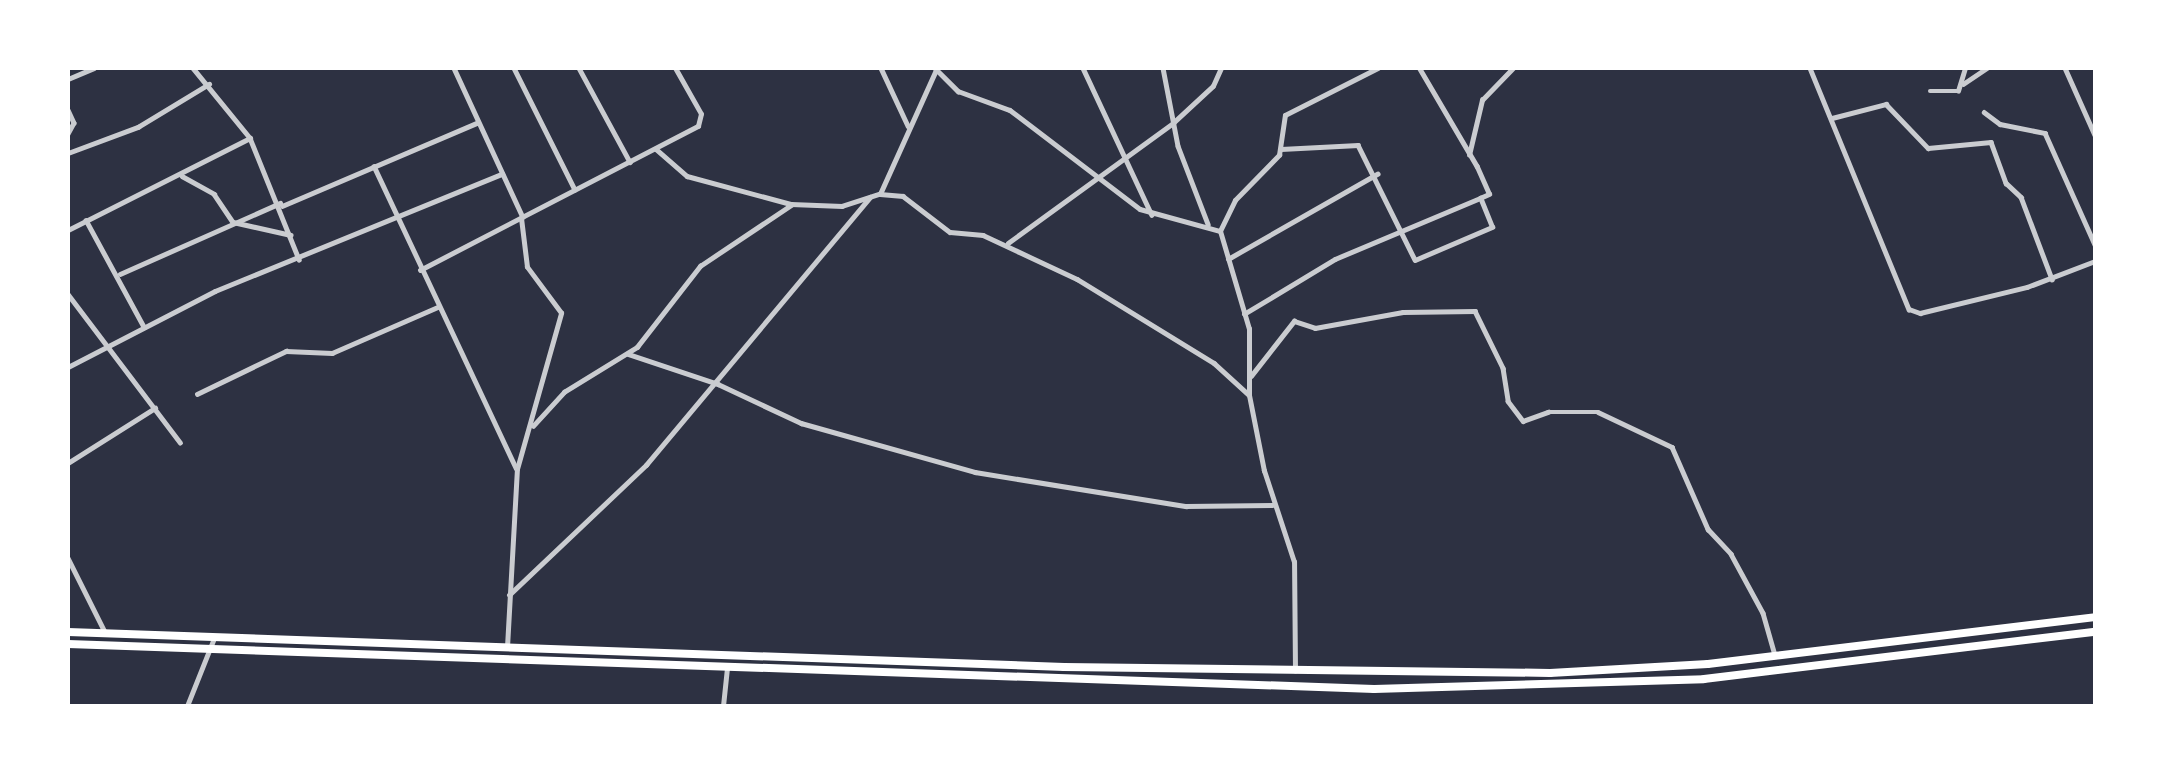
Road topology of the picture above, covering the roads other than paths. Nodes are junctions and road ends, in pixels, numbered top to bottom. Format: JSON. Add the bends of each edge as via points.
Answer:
{"nodes":[{"id":1,"x":94,"y":68,"type":"edge"},
{"id":2,"x":193,"y":68,"type":"edge"},
{"id":3,"x":454,"y":68,"type":"edge"},
{"id":4,"x":514,"y":68,"type":"edge"},
{"id":5,"x":579,"y":68,"type":"edge"},
{"id":6,"x":675,"y":68,"type":"edge"},
{"id":7,"x":881,"y":68,"type":"edge"},
{"id":8,"x":1083,"y":68,"type":"edge"},
{"id":9,"x":1163,"y":68,"type":"edge"},
{"id":10,"x":1221,"y":68,"type":"edge"},
{"id":11,"x":1378,"y":68,"type":"edge"},
{"id":12,"x":1419,"y":68,"type":"edge"},
{"id":13,"x":1513,"y":68,"type":"edge"},
{"id":14,"x":1810,"y":68,"type":"edge"},
{"id":15,"x":1965,"y":68,"type":"edge"},
{"id":16,"x":1987,"y":68,"type":"edge"},
{"id":17,"x":2065,"y":68,"type":"edge"},
{"id":18,"x":936,"y":69,"type":"edge"},
{"id":19,"x":68,"y":79,"type":"edge"},
{"id":20,"x":209,"y":84,"type":"junction"},
{"id":21,"x":1964,"y":84,"type":"junction"},
{"id":22,"x":1930,"y":91,"type":"dead end"},
{"id":23,"x":68,"y":110,"type":"edge"},
{"id":24,"x":1984,"y":111,"type":"dead end"},
{"id":25,"x":1832,"y":118,"type":"junction"},
{"id":26,"x":477,"y":123,"type":"junction"},
{"id":27,"x":1173,"y":123,"type":"junction"},
{"id":28,"x":2092,"y":123,"type":"edge"},
{"id":29,"x":71,"y":124,"type":"edge"},
{"id":30,"x":908,"y":130,"type":"junction"},
{"id":31,"x":68,"y":134,"type":"edge"},
{"id":32,"x":2095,"y":135,"type":"edge"},
{"id":33,"x":250,"y":138,"type":"junction"},
{"id":34,"x":656,"y":149,"type":"junction"},
{"id":35,"x":1281,"y":149,"type":"junction"},
{"id":36,"x":68,"y":153,"type":"edge"},
{"id":37,"x":1469,"y":156,"type":"junction"},
{"id":38,"x":1122,"y":160,"type":"junction"},
{"id":39,"x":630,"y":162,"type":"junction"},
{"id":40,"x":374,"y":166,"type":"junction"},
{"id":41,"x":502,"y":174,"type":"junction"},
{"id":42,"x":1377,"y":174,"type":"junction"},
{"id":43,"x":181,"y":175,"type":"junction"},
{"id":44,"x":1096,"y":180,"type":"junction"},
{"id":45,"x":575,"y":190,"type":"junction"},
{"id":46,"x":880,"y":194,"type":"junction"},
{"id":47,"x":871,"y":196,"type":"junction"},
{"id":48,"x":1480,"y":198,"type":"junction"},
{"id":49,"x":281,"y":204,"type":"junction"},
{"id":50,"x":791,"y":204,"type":"junction"},
{"id":51,"x":1152,"y":215,"type":"junction"},
{"id":52,"x":522,"y":218,"type":"junction"},
{"id":53,"x":86,"y":220,"type":"junction"},
{"id":54,"x":396,"y":220,"type":"junction"},
{"id":55,"x":233,"y":222,"type":"junction"},
{"id":56,"x":1209,"y":225,"type":"junction"},
{"id":57,"x":1403,"y":229,"type":"junction"},
{"id":58,"x":68,"y":230,"type":"edge"},
{"id":59,"x":1220,"y":231,"type":"junction"},
{"id":60,"x":292,"y":236,"type":"junction"},
{"id":61,"x":1007,"y":244,"type":"junction"},
{"id":62,"x":2095,"y":244,"type":"edge"},
{"id":63,"x":299,"y":258,"type":"junction"},
{"id":64,"x":1228,"y":259,"type":"junction"},
{"id":65,"x":2095,"y":261,"type":"edge"},
{"id":66,"x":420,"y":271,"type":"junction"},
{"id":67,"x":120,"y":274,"type":"junction"},
{"id":68,"x":2052,"y":278,"type":"junction"},
{"id":69,"x":68,"y":294,"type":"edge"},
{"id":70,"x":438,"y":307,"type":"junction"},
{"id":71,"x":1244,"y":314,"type":"junction"},
{"id":72,"x":144,"y":327,"type":"junction"},
{"id":73,"x":109,"y":345,"type":"junction"},
{"id":74,"x":628,"y":354,"type":"junction"},
{"id":75,"x":68,"y":366,"type":"edge"},
{"id":76,"x":1251,"y":376,"type":"junction"},
{"id":77,"x":718,"y":384,"type":"junction"},
{"id":78,"x":197,"y":394,"type":"dead end"},
{"id":79,"x":1249,"y":395,"type":"junction"},
{"id":80,"x":155,"y":408,"type":"junction"},
{"id":81,"x":529,"y":433,"type":"junction"},
{"id":82,"x":180,"y":442,"type":"dead end"},
{"id":83,"x":68,"y":463,"type":"edge"},
{"id":84,"x":517,"y":468,"type":"junction"},
{"id":85,"x":1272,"y":505,"type":"junction"},
{"id":86,"x":68,"y":558,"type":"edge"},
{"id":87,"x":509,"y":595,"type":"junction"},
{"id":88,"x":2095,"y":617,"type":"edge"},
{"id":89,"x":68,"y":632,"type":"edge"},
{"id":90,"x":2095,"y":632,"type":"edge"},
{"id":91,"x":106,"y":633,"type":"junction"},
{"id":92,"x":214,"y":637,"type":"junction"},
{"id":93,"x":68,"y":644,"type":"edge"},
{"id":94,"x":507,"y":647,"type":"junction"},
{"id":95,"x":209,"y":649,"type":"junction"},
{"id":96,"x":1776,"y":656,"type":"junction"},
{"id":97,"x":727,"y":668,"type":"junction"},
{"id":98,"x":1295,"y":672,"type":"junction"},
{"id":99,"x":187,"y":706,"type":"edge"},
{"id":100,"x":723,"y":706,"type":"edge"}],
"edges":[{"from":1,"to":19,"type":"street"},
{"from":2,"to":20,"type":"street"},
{"from":3,"to":26,"type":"street"},
{"from":4,"to":45,"type":"street"},
{"from":5,"to":39,"type":"street"},
{"from":6,"to":34,"type":"street","via":[[702,121]]},
{"from":7,"to":30,"type":"street","via":[[907,114]]},
{"from":8,"to":38,"type":"street"},
{"from":9,"to":27,"type":"street"},
{"from":10,"to":27,"type":"street","via":[[1213,86]]},
{"from":11,"to":35,"type":"street","via":[[1285,115]]},
{"from":12,"to":37,"type":"street"},
{"from":13,"to":37,"type":"street","via":[[1482,100]]},
{"from":14,"to":25,"type":"street"},
{"from":15,"to":21,"type":"street"},
{"from":16,"to":21,"type":"street"},
{"from":17,"to":28,"type":"street"},
{"from":18,"to":30,"type":"street"},
{"from":18,"to":44,"type":"street","via":[[958,92],[1010,110]]},
{"from":20,"to":33,"type":"street"},
{"from":20,"to":36,"type":"street","via":[[138,127]]},
{"from":21,"to":22,"type":"street","via":[[1958,91]]},
{"from":23,"to":29,"type":"street"},
{"from":24,"to":62,"type":"street","via":[[2000,124],[2045,133]]},
{"from":25,"to":68,"type":"street","via":[[1886,104],[1928,148],[1992,142],[2006,183],[2021,197]]},
{"from":25,"to":68,"type":"street","via":[[1909,309],[1920,313]]},
{"from":26,"to":40,"type":"street"},
{"from":26,"to":41,"type":"street"},
{"from":27,"to":38,"type":"street"},
{"from":27,"to":56,"type":"street"},
{"from":28,"to":32,"type":"street"},
{"from":29,"to":31,"type":"street"},
{"from":30,"to":46,"type":"street"},
{"from":33,"to":43,"type":"street"},
{"from":33,"to":49,"type":"street"},
{"from":34,"to":39,"type":"street"},
{"from":34,"to":50,"type":"street","via":[[688,176]]},
{"from":35,"to":42,"type":"street","via":[[1351,143],[1365,150]]},
{"from":35,"to":59,"type":"street","via":[[1235,200]]},
{"from":37,"to":48,"type":"street","via":[[1489,194]]},
{"from":38,"to":44,"type":"street"},
{"from":38,"to":51,"type":"street"},
{"from":39,"to":45,"type":"street"},
{"from":40,"to":49,"type":"street"},
{"from":40,"to":54,"type":"street"},
{"from":41,"to":52,"type":"street"},
{"from":41,"to":54,"type":"street"},
{"from":42,"to":57,"type":"street"},
{"from":42,"to":64,"type":"street"},
{"from":43,"to":53,"type":"street"},
{"from":43,"to":55,"type":"street","via":[[214,194]]},
{"from":44,"to":51,"type":"street"},
{"from":44,"to":61,"type":"street"},
{"from":45,"to":52,"type":"street"},
{"from":46,"to":47,"type":"street"},
{"from":46,"to":61,"type":"street","via":[[903,196],[950,232]]},
{"from":47,"to":50,"type":"street","via":[[842,206]]},
{"from":47,"to":77,"type":"street"},
{"from":48,"to":57,"type":"street"},
{"from":48,"to":57,"type":"street","via":[[1492,227],[1415,260]]},
{"from":49,"to":55,"type":"street"},
{"from":49,"to":60,"type":"street"},
{"from":50,"to":74,"type":"street","via":[[700,266]]},
{"from":51,"to":56,"type":"street"},
{"from":52,"to":66,"type":"street"},
{"from":52,"to":81,"type":"street","via":[[527,267],[561,313]]},
{"from":53,"to":58,"type":"street"},
{"from":53,"to":67,"type":"street"},
{"from":54,"to":63,"type":"street"},
{"from":54,"to":66,"type":"street"},
{"from":55,"to":60,"type":"street"},
{"from":55,"to":67,"type":"street"},
{"from":56,"to":59,"type":"street"},
{"from":57,"to":71,"type":"street","via":[[1335,259]]},
{"from":59,"to":64,"type":"street"},
{"from":60,"to":63,"type":"street"},
{"from":61,"to":79,"type":"street","via":[[1185,343]]},
{"from":63,"to":72,"type":"street"},
{"from":64,"to":71,"type":"street"},
{"from":65,"to":68,"type":"street"},
{"from":66,"to":70,"type":"street"},
{"from":67,"to":72,"type":"street"},
{"from":69,"to":73,"type":"street"},
{"from":70,"to":78,"type":"street","via":[[332,353],[286,351]]},
{"from":70,"to":84,"type":"street"},
{"from":71,"to":76,"type":"street"},
{"from":72,"to":73,"type":"street"},
{"from":73,"to":75,"type":"street"},
{"from":73,"to":80,"type":"street"},
{"from":74,"to":77,"type":"street"},
{"from":74,"to":81,"type":"street","via":[[564,392]]},
{"from":76,"to":79,"type":"street"},
{"from":76,"to":96,"type":"street","via":[[1294,321],[1315,328],[1403,312],[1475,311],[1503,368],[1508,401],[1523,421],[1548,412],[1598,412],[1672,447],[1708,530],[1731,554],[1763,613]]},
{"from":77,"to":85,"type":"street","via":[[801,423],[975,472],[1186,506]]},
{"from":77,"to":87,"type":"street","via":[[646,465]]},
{"from":79,"to":85,"type":"street"},
{"from":80,"to":82,"type":"street"},
{"from":80,"to":83,"type":"street"},
{"from":81,"to":84,"type":"street"},
{"from":84,"to":87,"type":"street"},
{"from":85,"to":98,"type":"street","via":[[1294,562]]},
{"from":86,"to":91,"type":"street"},
{"from":87,"to":94,"type":"street"},
{"from":88,"to":96,"type":"main road"},
{"from":89,"to":91,"type":"main road"},
{"from":90,"to":97,"type":"main road","via":[[1816,667],[1555,688],[1374,689]]},
{"from":91,"to":92,"type":"main road"},
{"from":92,"to":94,"type":"main road"},
{"from":92,"to":95,"type":"street"},
{"from":93,"to":95,"type":"main road"},
{"from":94,"to":98,"type":"main road","via":[[1064,667],[1217,664]]},
{"from":95,"to":97,"type":"main road"},
{"from":95,"to":99,"type":"street"},
{"from":96,"to":98,"type":"main road","via":[[1550,673]]},
{"from":97,"to":100,"type":"street"}]}
